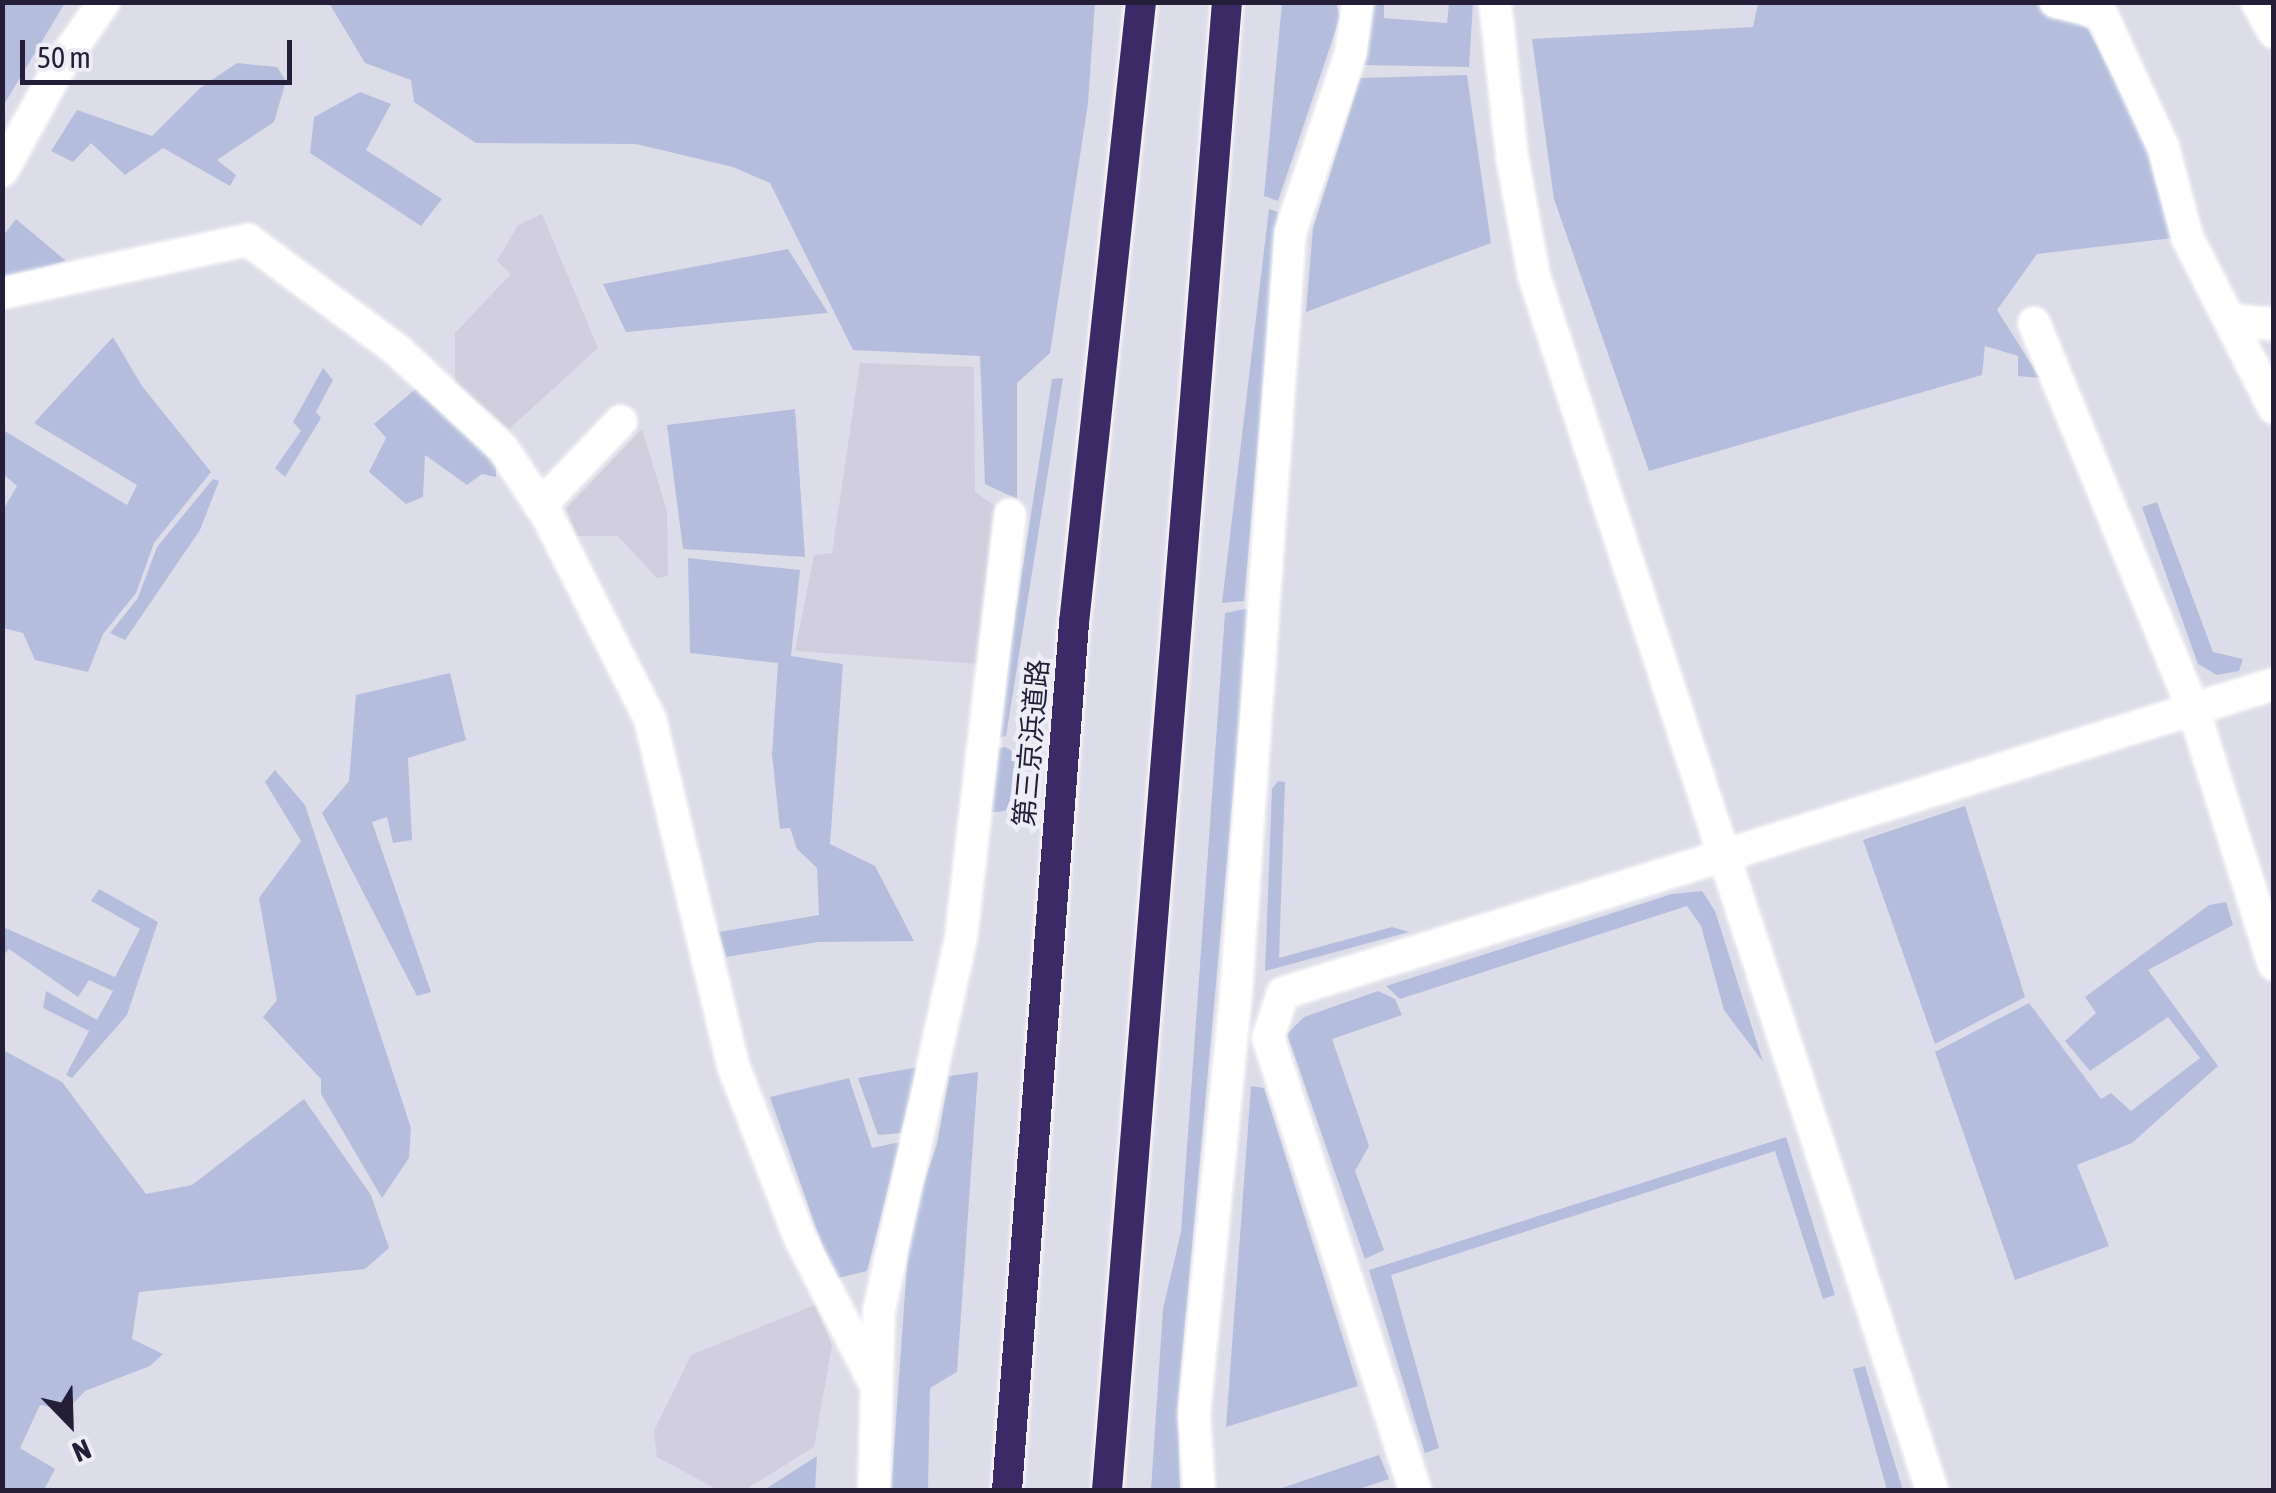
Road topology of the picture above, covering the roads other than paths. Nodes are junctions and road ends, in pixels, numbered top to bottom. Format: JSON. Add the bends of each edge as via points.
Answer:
{"nodes":[{"id":1,"x":104,"y":2,"type":"edge"},
{"id":2,"x":1140,"y":2,"type":"edge"},
{"id":3,"x":1227,"y":2,"type":"edge"},
{"id":4,"x":1358,"y":2,"type":"edge"},
{"id":5,"x":1495,"y":2,"type":"edge"},
{"id":6,"x":2056,"y":2,"type":"edge"},
{"id":7,"x":2257,"y":2,"type":"edge"},
{"id":8,"x":2274,"y":33,"type":"edge"},
{"id":9,"x":2,"y":171,"type":"edge"},
{"id":10,"x":2,"y":293,"type":"edge"},
{"id":11,"x":2231,"y":320,"type":"junction"},
{"id":12,"x":2034,"y":323,"type":"dead end"},
{"id":13,"x":2274,"y":324,"type":"edge"},
{"id":14,"x":2274,"y":408,"type":"edge"},
{"id":15,"x":621,"y":422,"type":"dead end"},
{"id":16,"x":540,"y":506,"type":"junction"},
{"id":17,"x":1010,"y":514,"type":"dead end"},
{"id":18,"x":2274,"y":684,"type":"edge"},
{"id":19,"x":2194,"y":711,"type":"junction"},
{"id":20,"x":1725,"y":852,"type":"junction"},
{"id":21,"x":2274,"y":965,"type":"edge"},
{"id":22,"x":878,"y":1387,"type":"junction"},
{"id":23,"x":874,"y":1490,"type":"edge"},
{"id":24,"x":1007,"y":1490,"type":"edge"},
{"id":25,"x":1106,"y":1490,"type":"edge"},
{"id":26,"x":1200,"y":1490,"type":"edge"},
{"id":27,"x":1415,"y":1490,"type":"edge"},
{"id":28,"x":1932,"y":1490,"type":"edge"}],
"edges":[{"from":1,"to":9,"type":"street"},
{"from":2,"to":24,"type":"highway","name":"第三京浜道路","via":[[1074,623]]},
{"from":3,"to":25,"type":"highway"},
{"from":4,"to":26,"type":"street","via":[[1351,53],[1290,233],[1236,994],[1194,1414]]},
{"from":5,"to":20,"type":"street","via":[[1512,157],[1534,276]]},
{"from":6,"to":11,"type":"street","via":[[2100,13],[2163,147],[2187,238]]},
{"from":7,"to":8,"type":"street"},
{"from":10,"to":16,"type":"street","via":[[248,240],[397,350],[502,449]]},
{"from":11,"to":13,"type":"street"},
{"from":11,"to":14,"type":"street"},
{"from":12,"to":19,"type":"street"},
{"from":15,"to":16,"type":"street"},
{"from":16,"to":22,"type":"street","via":[[650,719],[734,1068],[800,1238]]},
{"from":17,"to":22,"type":"street","via":[[961,938],[892,1235],[879,1311]]},
{"from":18,"to":19,"type":"street"},
{"from":19,"to":20,"type":"street"},
{"from":19,"to":21,"type":"street"},
{"from":20,"to":27,"type":"street","via":[[1283,994],[1268,1038]]},
{"from":20,"to":28,"type":"street"},
{"from":22,"to":23,"type":"street"}]}
